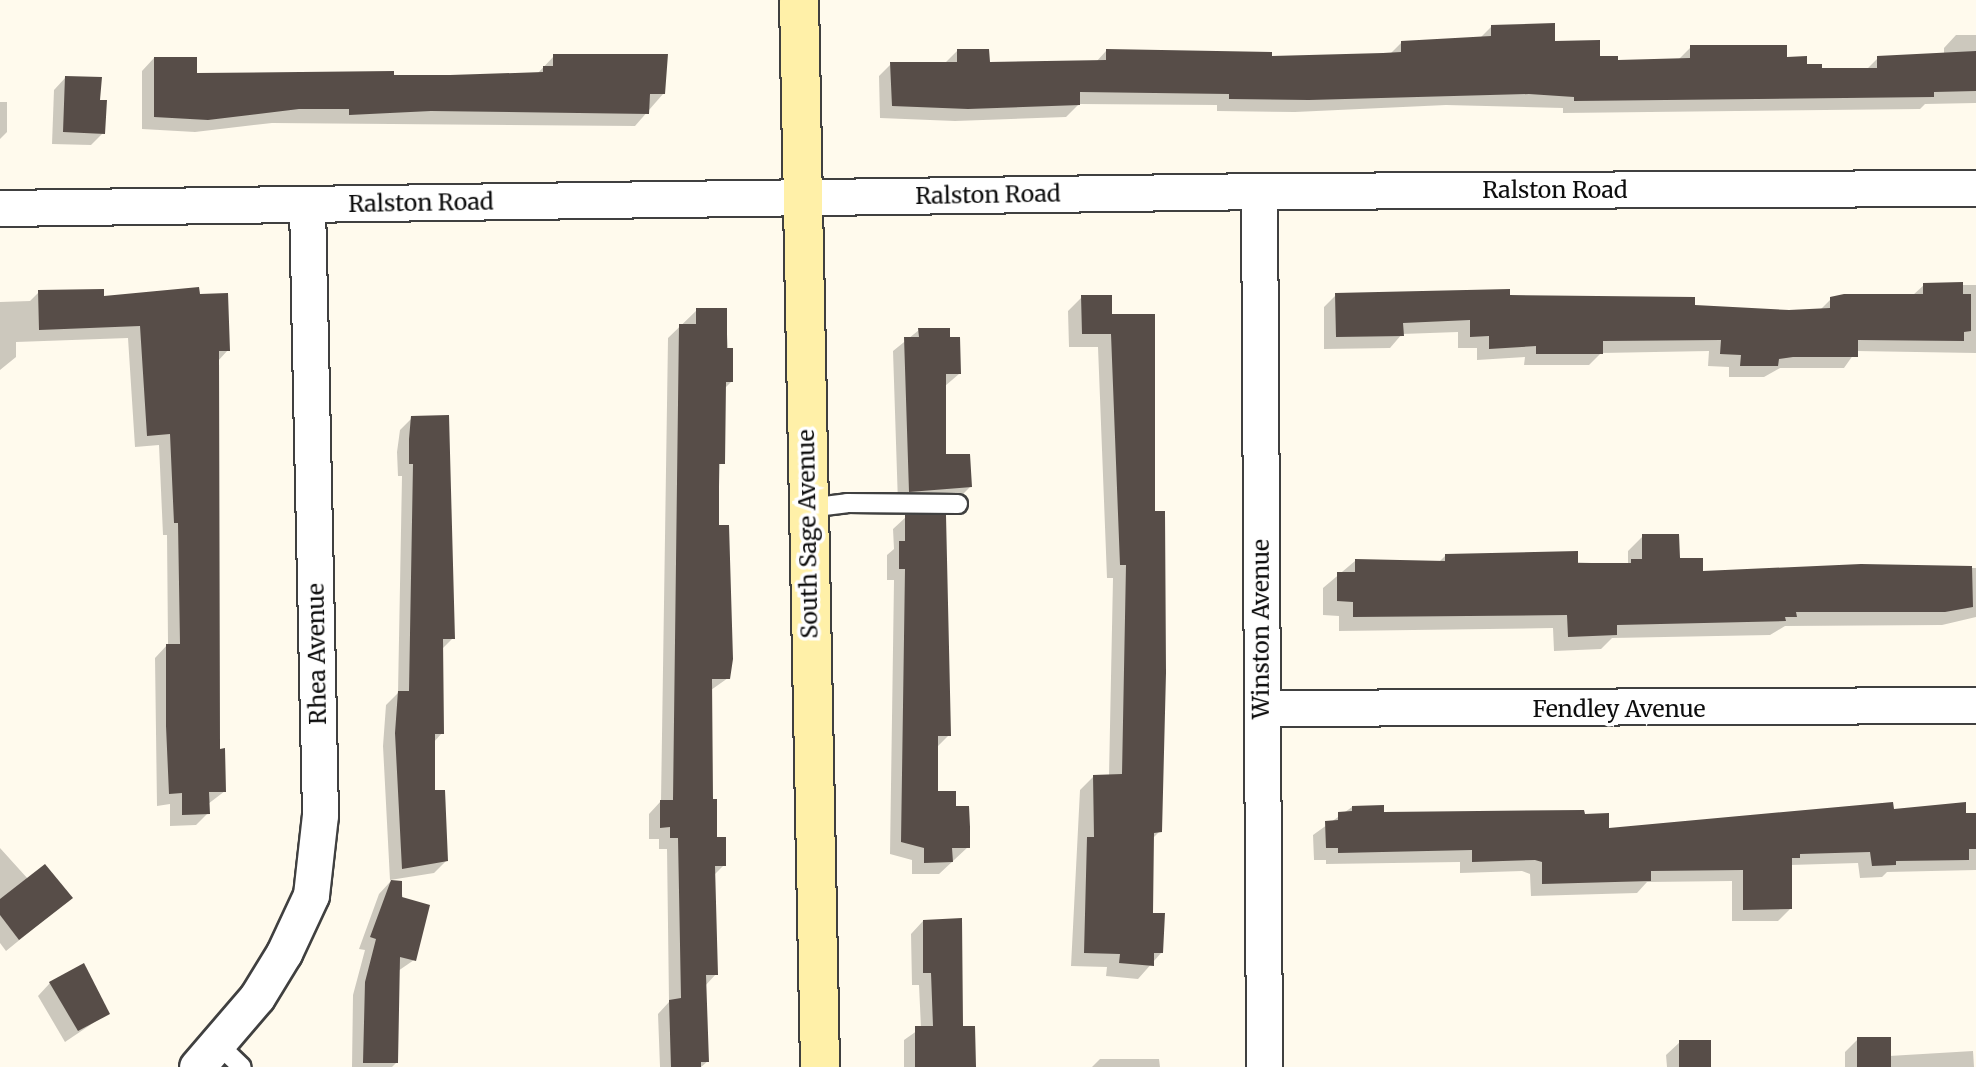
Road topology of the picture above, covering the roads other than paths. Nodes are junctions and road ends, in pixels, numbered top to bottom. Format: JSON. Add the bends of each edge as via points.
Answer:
{"nodes":[{"id":1,"x":799,"y":0,"type":"edge"},
{"id":2,"x":1976,"y":188,"type":"edge"},
{"id":3,"x":1259,"y":191,"type":"junction"},
{"id":4,"x":801,"y":197,"type":"junction"},
{"id":5,"x":307,"y":205,"type":"junction"},
{"id":6,"x":0,"y":208,"type":"edge"},
{"id":7,"x":958,"y":504,"type":"dead end"},
{"id":8,"x":808,"y":508,"type":"junction"},
{"id":9,"x":1976,"y":705,"type":"edge"},
{"id":10,"x":1262,"y":708,"type":"junction"},
{"id":11,"x":220,"y":1060,"type":"edge"},
{"id":12,"x":820,"y":1067,"type":"edge"},
{"id":13,"x":1264,"y":1067,"type":"edge"}],
"edges":[{"from":1,"to":4,"type":"street","name":"South Sage Avenue"},
{"from":2,"to":3,"type":"street","name":"Ralston Road"},
{"from":3,"to":4,"type":"street","name":"Ralston Road"},
{"from":3,"to":10,"type":"street","name":"Winston Avenue"},
{"from":4,"to":5,"type":"street","name":"Ralston Road"},
{"from":4,"to":8,"type":"street","name":"South Sage Avenue"},
{"from":5,"to":6,"type":"street","name":"Ralston Road"},
{"from":5,"to":11,"type":"street","name":"Rhea Avenue","via":[[320,815],[312,895],[284,953]]},
{"from":7,"to":8,"type":"lane"},
{"from":8,"to":12,"type":"street","name":"South Sage Avenue"},
{"from":9,"to":10,"type":"street","name":"Fendley Avenue"},
{"from":10,"to":13,"type":"street","name":"Winston Avenue"}]}
